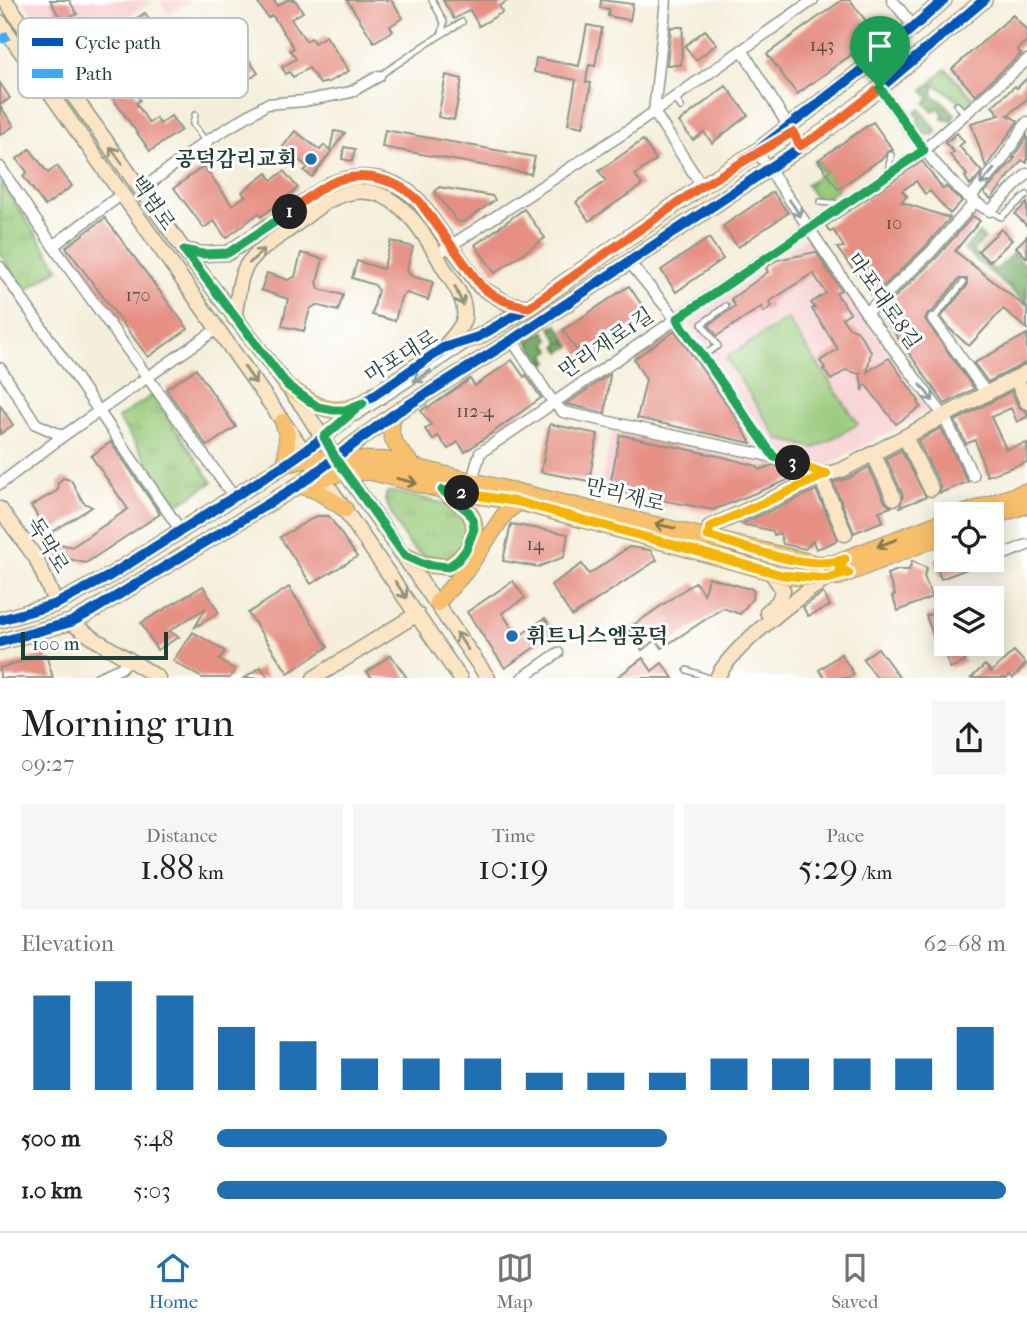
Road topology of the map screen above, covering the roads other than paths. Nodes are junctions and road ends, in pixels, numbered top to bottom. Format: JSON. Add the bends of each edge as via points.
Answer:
{"nodes":[{"id":1,"x":5,"y":0,"type":"edge"},
{"id":2,"x":432,"y":0,"type":"edge"},
{"id":3,"x":666,"y":0,"type":"edge"},
{"id":4,"x":813,"y":0,"type":"edge"},
{"id":5,"x":892,"y":0,"type":"edge"},
{"id":6,"x":944,"y":0,"type":"edge"},
{"id":7,"x":984,"y":0,"type":"edge"},
{"id":8,"x":18,"y":18,"type":"edge"},
{"id":9,"x":462,"y":22,"type":"dead end"},
{"id":10,"x":914,"y":27,"type":"junction"},
{"id":11,"x":3,"y":32,"type":"edge"},
{"id":12,"x":442,"y":34,"type":"junction"},
{"id":13,"x":743,"y":51,"type":"junction"},
{"id":14,"x":18,"y":52,"type":"edge"},
{"id":15,"x":1027,"y":60,"type":"edge"},
{"id":16,"x":720,"y":66,"type":"junction"},
{"id":17,"x":379,"y":76,"type":"joint"},
{"id":18,"x":718,"y":79,"type":"dead end"},
{"id":19,"x":880,"y":88,"type":"junction"},
{"id":20,"x":674,"y":96,"type":"junction"},
{"id":21,"x":51,"y":98,"type":"edge"},
{"id":22,"x":75,"y":98,"type":"edge"},
{"id":23,"x":681,"y":107,"type":"dead end"},
{"id":24,"x":654,"y":112,"type":"junction"},
{"id":25,"x":195,"y":115,"type":"dead end"},
{"id":26,"x":1027,"y":122,"type":"edge"},
{"id":27,"x":794,"y":134,"type":"junction"},
{"id":28,"x":205,"y":142,"type":"junction"},
{"id":29,"x":924,"y":150,"type":"junction"},
{"id":30,"x":757,"y":151,"type":"junction"},
{"id":31,"x":891,"y":155,"type":"dead end"},
{"id":32,"x":218,"y":159,"type":"dead end"},
{"id":33,"x":0,"y":167,"type":"edge"},
{"id":34,"x":769,"y":168,"type":"junction"},
{"id":35,"x":888,"y":174,"type":"junction"},
{"id":36,"x":1027,"y":174,"type":"edge"},
{"id":37,"x":702,"y":186,"type":"junction"},
{"id":38,"x":141,"y":190,"type":"junction"},
{"id":39,"x":122,"y":194,"type":"junction"},
{"id":40,"x":1027,"y":195,"type":"edge"},
{"id":41,"x":820,"y":202,"type":"dead end"},
{"id":42,"x":974,"y":203,"type":"junction"},
{"id":43,"x":843,"y":204,"type":"junction"},
{"id":44,"x":990,"y":211,"type":"junction"},
{"id":45,"x":809,"y":228,"type":"junction"},
{"id":46,"x":451,"y":245,"type":"junction"},
{"id":47,"x":53,"y":246,"type":"junction"},
{"id":48,"x":184,"y":250,"type":"junction"},
{"id":49,"x":437,"y":255,"type":"junction"},
{"id":50,"x":629,"y":262,"type":"junction"},
{"id":51,"x":0,"y":267,"type":"edge"},
{"id":52,"x":963,"y":283,"type":"dead end"},
{"id":53,"x":726,"y":306,"type":"dead end"},
{"id":54,"x":529,"y":307,"type":"junction"},
{"id":55,"x":866,"y":313,"type":"junction"},
{"id":56,"x":234,"y":318,"type":"junction"},
{"id":57,"x":677,"y":319,"type":"junction"},
{"id":58,"x":933,"y":319,"type":"joint"},
{"id":59,"x":218,"y":329,"type":"junction"},
{"id":60,"x":478,"y":337,"type":"junction"},
{"id":61,"x":512,"y":340,"type":"junction"},
{"id":62,"x":443,"y":348,"type":"junction"},
{"id":63,"x":702,"y":356,"type":"junction"},
{"id":64,"x":0,"y":368,"type":"edge"},
{"id":65,"x":1022,"y":375,"type":"edge"},
{"id":66,"x":149,"y":377,"type":"junction"},
{"id":67,"x":288,"y":386,"type":"junction"},
{"id":68,"x":987,"y":394,"type":"junction"},
{"id":69,"x":553,"y":402,"type":"junction"},
{"id":70,"x":1027,"y":402,"type":"edge"},
{"id":71,"x":363,"y":403,"type":"junction"},
{"id":72,"x":100,"y":411,"type":"junction"},
{"id":73,"x":394,"y":414,"type":"junction"},
{"id":74,"x":944,"y":416,"type":"junction"},
{"id":75,"x":283,"y":422,"type":"junction"},
{"id":76,"x":63,"y":436,"type":"junction"},
{"id":77,"x":324,"y":437,"type":"junction"},
{"id":78,"x":905,"y":437,"type":"junction"},
{"id":79,"x":873,"y":453,"type":"junction"},
{"id":80,"x":774,"y":457,"type":"junction"},
{"id":81,"x":286,"y":464,"type":"junction"},
{"id":82,"x":313,"y":465,"type":"junction"},
{"id":83,"x":341,"y":465,"type":"junction"},
{"id":84,"x":413,"y":466,"type":"junction"},
{"id":85,"x":827,"y":474,"type":"junction"},
{"id":86,"x":973,"y":476,"type":"dead end"},
{"id":87,"x":472,"y":480,"type":"junction"},
{"id":88,"x":0,"y":484,"type":"edge"},
{"id":89,"x":299,"y":485,"type":"junction"},
{"id":90,"x":931,"y":489,"type":"dead end"},
{"id":91,"x":442,"y":490,"type":"junction"},
{"id":92,"x":1027,"y":491,"type":"edge"},
{"id":93,"x":234,"y":497,"type":"junction"},
{"id":94,"x":894,"y":498,"type":"dead end"},
{"id":95,"x":519,"y":502,"type":"junction"},
{"id":96,"x":996,"y":502,"type":"edge"},
{"id":97,"x":1027,"y":505,"type":"edge"},
{"id":98,"x":0,"y":509,"type":"edge"},
{"id":99,"x":345,"y":509,"type":"junction"},
{"id":100,"x":1004,"y":513,"type":"edge"},
{"id":101,"x":934,"y":526,"type":"edge"},
{"id":102,"x":181,"y":531,"type":"junction"},
{"id":103,"x":845,"y":534,"type":"dead end"},
{"id":104,"x":708,"y":536,"type":"junction"},
{"id":105,"x":934,"y":538,"type":"edge"},
{"id":106,"x":1027,"y":545,"type":"edge"},
{"id":107,"x":1004,"y":554,"type":"edge"},
{"id":108,"x":405,"y":556,"type":"junction"},
{"id":109,"x":847,"y":566,"type":"junction"},
{"id":110,"x":770,"y":571,"type":"junction"},
{"id":111,"x":827,"y":579,"type":"junction"},
{"id":112,"x":437,"y":603,"type":"junction"},
{"id":113,"x":56,"y":604,"type":"junction"},
{"id":114,"x":417,"y":614,"type":"junction"},
{"id":115,"x":0,"y":621,"type":"edge"},
{"id":116,"x":71,"y":622,"type":"junction"},
{"id":117,"x":0,"y":642,"type":"edge"},
{"id":118,"x":558,"y":653,"type":"dead end"},
{"id":119,"x":130,"y":658,"type":"junction"},
{"id":120,"x":687,"y":670,"type":"dead end"},
{"id":121,"x":98,"y":678,"type":"edge"},
{"id":122,"x":159,"y":678,"type":"edge"},
{"id":123,"x":314,"y":678,"type":"edge"},
{"id":124,"x":460,"y":678,"type":"edge"},
{"id":125,"x":488,"y":678,"type":"edge"},
{"id":126,"x":522,"y":678,"type":"edge"},
{"id":127,"x":708,"y":678,"type":"edge"},
{"id":128,"x":717,"y":678,"type":"edge"}],
"edges":[{"from":8,"to":1,"type":"street","name":"백범로","one_way":true},
{"from":2,"to":12,"type":"lane","via":[[444,22]]},
{"from":3,"to":24,"type":"street"},
{"from":4,"to":13,"type":"street"},
{"from":5,"to":10,"type":"street"},
{"from":6,"to":10,"type":"main road","name":"마포대로"},
{"from":7,"to":19,"type":"main road","name":"마포대로"},
{"from":9,"to":12,"type":"lane"},
{"from":10,"to":27,"type":"main road","name":"마포대로"},
{"from":11,"to":14,"type":"street","name":"백범로"},
{"from":12,"to":17,"type":"lane"},
{"from":13,"to":16,"type":"street"},
{"from":13,"to":27,"type":"street"},
{"from":15,"to":29,"type":"street","name":"만리재로1길","via":[[961,109]]},
{"from":16,"to":18,"type":"lane"},
{"from":16,"to":20,"type":"street"},
{"from":17,"to":28,"type":"street","via":[[351,92],[267,104]]},
{"from":19,"to":27,"type":"main road","name":"마포대로","via":[[825,131]]},
{"from":19,"to":29,"type":"street"},
{"from":20,"to":23,"type":"lane"},
{"from":20,"to":24,"type":"street"},
{"from":21,"to":39,"type":"street","name":"백범로"},
{"from":38,"to":22,"type":"street","name":"백범로","one_way":true},
{"from":24,"to":37,"type":"street"},
{"from":24,"to":46,"type":"street"},
{"from":25,"to":28,"type":"lane","via":[[193,124]]},
{"from":26,"to":42,"type":"street","one_way":true,"via":[[973,194]]},
{"from":27,"to":30,"type":"main road","name":"마포대로"},
{"from":27,"to":34,"type":"main road","name":"마포대로"},
{"from":28,"to":32,"type":"lane"},
{"from":28,"to":38,"type":"street"},
{"from":29,"to":35,"type":"street","name":"만리재로1길"},
{"from":29,"to":42,"type":"street"},
{"from":30,"to":34,"type":"street","name":"마포대로8길"},
{"from":30,"to":37,"type":"main road","name":"마포대로"},
{"from":31,"to":35,"type":"lane"},
{"from":33,"to":47,"type":"street"},
{"from":34,"to":45,"type":"street","name":"마포대로8길","one_way":true},
{"from":34,"to":50,"type":"main road","name":"마포대로"},
{"from":35,"to":43,"type":"street","name":"만리재로1길"},
{"from":36,"to":44,"type":"street"},
{"from":37,"to":54,"type":"main road","name":"마포대로"},
{"from":38,"to":48,"type":"street","name":"백범로"},
{"from":39,"to":47,"type":"street"},
{"from":39,"to":59,"type":"street","name":"백범로"},
{"from":40,"to":44,"type":"lane","via":[[1001,217]]},
{"from":41,"to":43,"type":"lane"},
{"from":42,"to":44,"type":"street"},
{"from":42,"to":55,"type":"street","via":[[930,253]]},
{"from":43,"to":45,"type":"street","name":"만리재로1길"},
{"from":45,"to":55,"type":"street","name":"마포대로8길"},
{"from":45,"to":57,"type":"street","name":"만리재로1길"},
{"from":46,"to":48,"type":"street","name":"백범로","via":[[409,191],[385,180],[358,177],[330,184],[228,253]]},
{"from":46,"to":49,"type":"street"},
{"from":46,"to":54,"type":"street","name":"백범로","via":[[492,296]]},
{"from":47,"to":66,"type":"street"},
{"from":48,"to":56,"type":"street","name":"백범로"},
{"from":56,"to":49,"type":"street","one_way":true,"via":[[249,262],[323,204],[350,192],[387,196],[407,213]]},
{"from":49,"to":62,"type":"street","one_way":true,"via":[[464,307],[464,321]]},
{"from":50,"to":57,"type":"street"},
{"from":50,"to":61,"type":"main road","name":"마포대로"},
{"from":51,"to":72,"type":"street"},
{"from":52,"to":58,"type":"lane"},
{"from":53,"to":63,"type":"lane","via":[[702,324],[718,346]]},
{"from":54,"to":60,"type":"main road","name":"마포대로"},
{"from":55,"to":74,"type":"street","name":"마포대로8길","one_way":true},
{"from":56,"to":67,"type":"street","name":"백범로"},
{"from":57,"to":63,"type":"street"},
{"from":57,"to":69,"type":"street","name":"만리재로1길"},
{"from":58,"to":68,"type":"street"},
{"from":59,"to":66,"type":"street"},
{"from":59,"to":75,"type":"street","name":"백범로","one_way":true},
{"from":60,"to":62,"type":"main road","name":"마포대로"},
{"from":60,"to":77,"type":"lane","one_way":true},
{"from":61,"to":69,"type":"street"},
{"from":61,"to":73,"type":"main road","name":"마포대로"},
{"from":62,"to":71,"type":"main road","name":"마포대로"},
{"from":63,"to":80,"type":"street"},
{"from":64,"to":76,"type":"street","via":[[36,424]]},
{"from":65,"to":68,"type":"street"},
{"from":65,"to":70,"type":"street"},
{"from":66,"to":72,"type":"street"},
{"from":66,"to":93,"type":"street"},
{"from":67,"to":71,"type":"main road","via":[[318,407],[345,410]]},
{"from":67,"to":77,"type":"street","name":"백범로"},
{"from":68,"to":74,"type":"street"},
{"from":69,"to":80,"type":"street","name":"만리재로1길","via":[[563,412]]},
{"from":69,"to":87,"type":"street","name":"만리재로1길","via":[[480,453]]},
{"from":71,"to":77,"type":"main road","name":"마포대로"},
{"from":72,"to":76,"type":"street"},
{"from":72,"to":102,"type":"street"},
{"from":73,"to":83,"type":"main road","name":"마포대로"},
{"from":73,"to":84,"type":"main road","via":[[391,438]]},
{"from":74,"to":78,"type":"street"},
{"from":74,"to":86,"type":"street","name":"마포대로8길"},
{"from":75,"to":81,"type":"main road"},
{"from":75,"to":82,"type":"street","name":"백범로"},
{"from":76,"to":88,"type":"street"},
{"from":77,"to":82,"type":"main road","name":"마포대로"},
{"from":77,"to":83,"type":"street","name":"백범로"},
{"from":78,"to":79,"type":"street"},
{"from":78,"to":90,"type":"street"},
{"from":79,"to":85,"type":"street"},
{"from":79,"to":94,"type":"street"},
{"from":80,"to":85,"type":"street","name":"만리재로1길"},
{"from":81,"to":82,"type":"main road","name":"마포대로"},
{"from":81,"to":93,"type":"main road","name":"마포대로"},
{"from":82,"to":83,"type":"main road","name":"마포대로"},
{"from":82,"to":89,"type":"main road","name":"마포대로"},
{"from":82,"to":99,"type":"street","name":"백범로"},
{"from":83,"to":84,"type":"main road","name":"만리재로","via":[[385,460]]},
{"from":83,"to":91,"type":"main road","name":"만리재로","one_way":true},
{"from":83,"to":108,"type":"street","name":"백범로"},
{"from":84,"to":87,"type":"main road","name":"만리재로"},
{"from":85,"to":103,"type":"street","via":[[822,480]]},
{"from":85,"to":104,"type":"street","via":[[710,527]]},
{"from":104,"to":87,"type":"main road","name":"만리재로","one_way":true},
{"from":89,"to":99,"type":"main road"},
{"from":89,"to":116,"type":"main road","name":"마포대로"},
{"from":91,"to":95,"type":"main road","name":"만리재로"},
{"from":91,"to":108,"type":"main road","via":[[473,520],[466,550],[448,567]]},
{"from":92,"to":96,"type":"main road"},
{"from":93,"to":102,"type":"main road","name":"마포대로"},
{"from":95,"to":110,"type":"main road","name":"만리재로"},
{"from":95,"to":112,"type":"main road","via":[[506,512],[465,572]]},
{"from":97,"to":100,"type":"main road"},
{"from":98,"to":113,"type":"street","name":"독막로","via":[[36,558]]},
{"from":99,"to":114,"type":"street","name":"백범로","one_way":true},
{"from":101,"to":109,"type":"main road","name":"만리재로","one_way":true},
{"from":102,"to":113,"type":"main road","name":"마포대로"},
{"from":104,"to":109,"type":"main road","name":"만리재로","via":[[806,562]]},
{"from":105,"to":109,"type":"main road","name":"만리재로"},
{"from":106,"to":107,"type":"street"},
{"from":108,"to":112,"type":"street","name":"백범로"},
{"from":109,"to":111,"type":"main road","name":"만리재로"},
{"from":110,"to":111,"type":"main road","name":"만리재로"},
{"from":110,"to":127,"type":"street","via":[[783,590],[778,602],[716,661]]},
{"from":111,"to":128,"type":"street","via":[[788,605],[731,658]]},
{"from":125,"to":112,"type":"street","name":"백범로","one_way":true},
{"from":113,"to":115,"type":"main road","name":"마포대로"},
{"from":114,"to":123,"type":"street"},
{"from":114,"to":124,"type":"street","name":"백범로"},
{"from":116,"to":117,"type":"main road","name":"마포대로"},
{"from":116,"to":119,"type":"street"},
{"from":118,"to":126,"type":"street"},
{"from":119,"to":121,"type":"street","via":[[121,668]]},
{"from":119,"to":122,"type":"street"},
{"from":120,"to":127,"type":"lane"}]}
